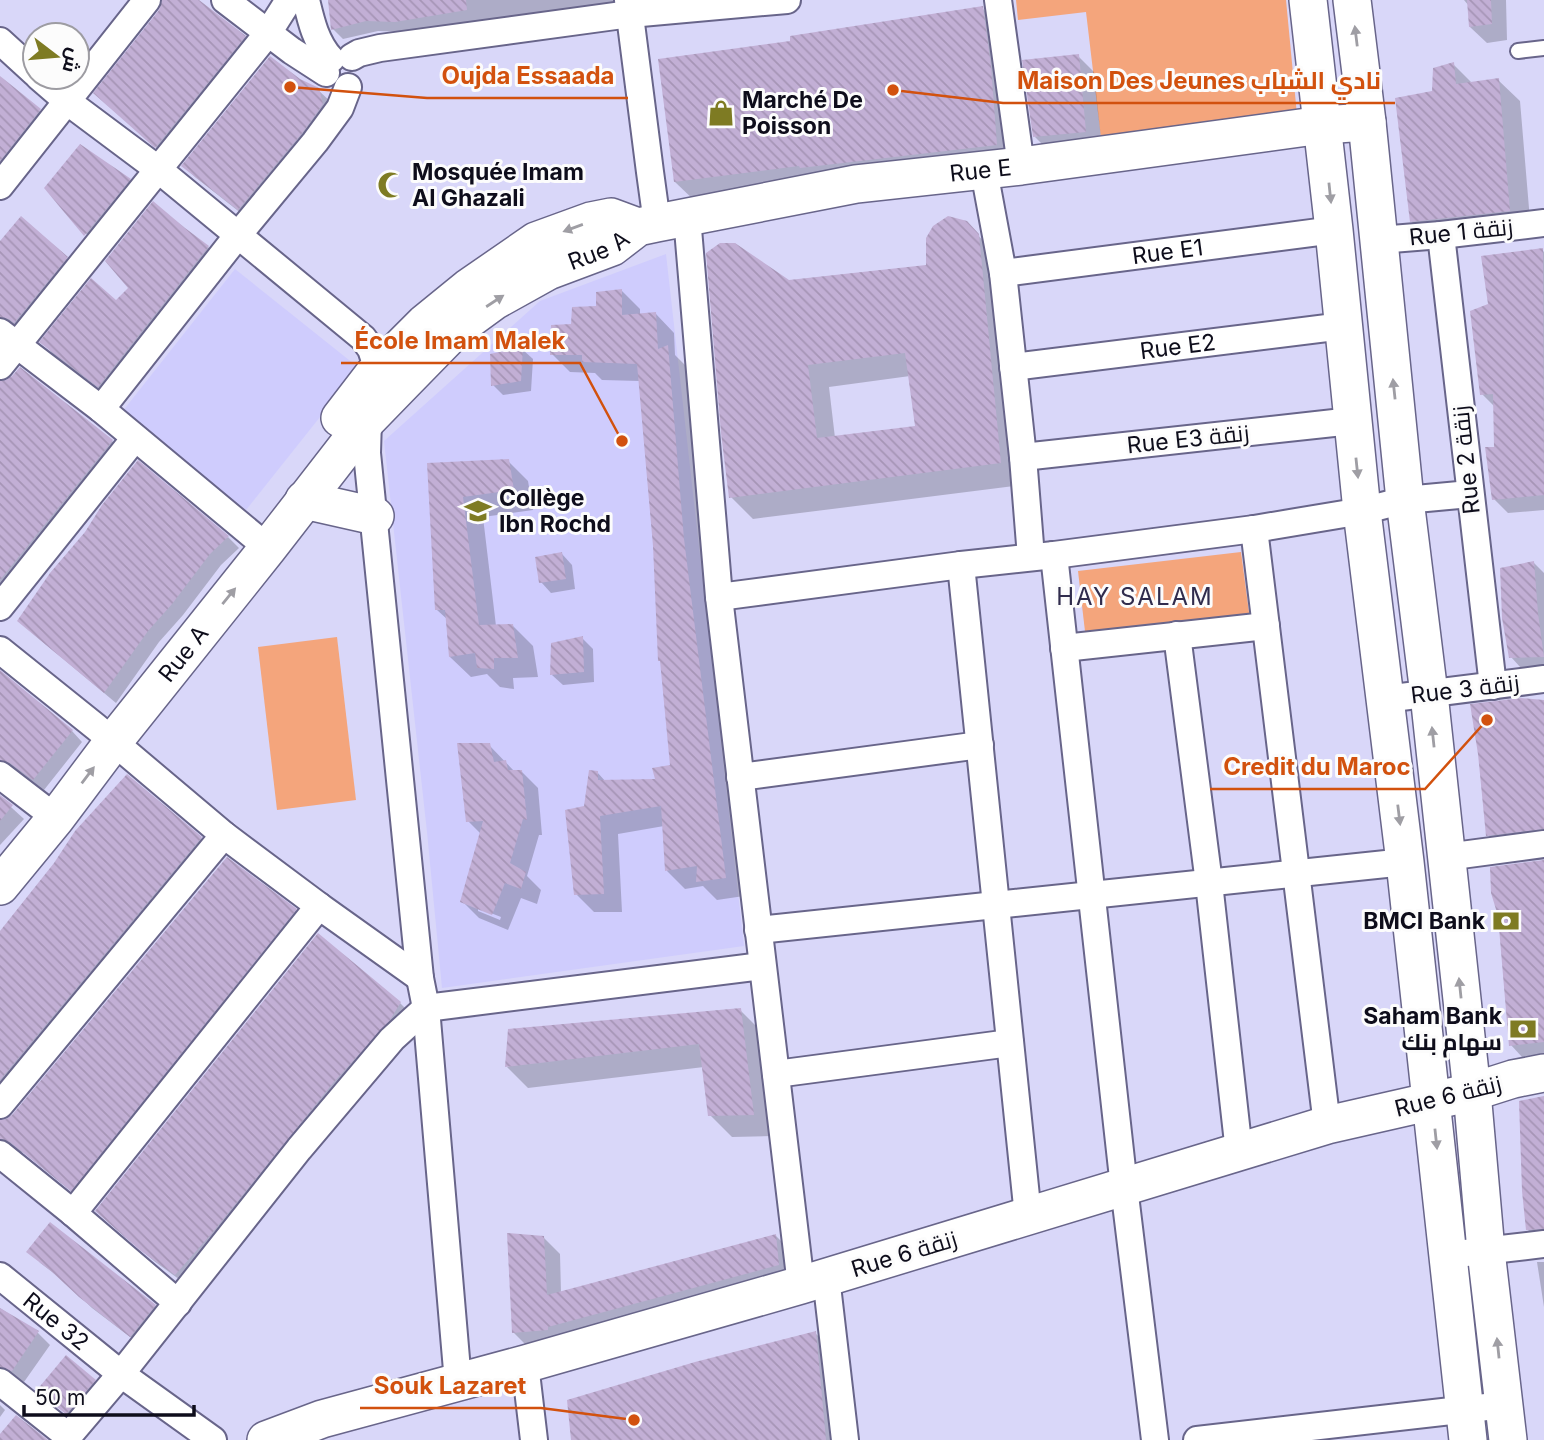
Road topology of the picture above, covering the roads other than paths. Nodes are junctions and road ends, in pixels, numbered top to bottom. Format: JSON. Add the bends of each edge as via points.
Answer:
{"nodes":[{"id":1,"x":147,"y":0,"type":"edge"},
{"id":2,"x":225,"y":0,"type":"edge"},
{"id":3,"x":289,"y":0,"type":"edge"},
{"id":4,"x":306,"y":0,"type":"edge"},
{"id":5,"x":787,"y":0,"type":"edge"},
{"id":6,"x":998,"y":0,"type":"edge"},
{"id":7,"x":1308,"y":0,"type":"edge"},
{"id":8,"x":1352,"y":0,"type":"edge"},
{"id":9,"x":629,"y":7,"type":"edge"},
{"id":10,"x":268,"y":33,"type":"junction"},
{"id":11,"x":0,"y":41,"type":"edge"},
{"id":12,"x":1544,"y":48,"type":"edge"},
{"id":13,"x":1518,"y":51,"type":"dead end"},
{"id":14,"x":21,"y":60,"type":"edge"},
{"id":15,"x":339,"y":69,"type":"junction"},
{"id":16,"x":55,"y":91,"type":"edge"},
{"id":17,"x":68,"y":102,"type":"junction"},
{"id":18,"x":1367,"y":122,"type":"junction"},
{"id":19,"x":1322,"y":125,"type":"junction"},
{"id":20,"x":1021,"y":166,"type":"junction"},
{"id":21,"x":159,"y":170,"type":"junction"},
{"id":22,"x":984,"y":171,"type":"junction"},
{"id":23,"x":0,"y":186,"type":"edge"},
{"id":24,"x":661,"y":222,"type":"junction"},
{"id":25,"x":1544,"y":223,"type":"edge"},
{"id":26,"x":1334,"y":230,"type":"junction"},
{"id":27,"x":238,"y":235,"type":"junction"},
{"id":28,"x":1441,"y":235,"type":"junction"},
{"id":29,"x":1378,"y":240,"type":"junction"},
{"id":30,"x":1003,"y":273,"type":"junction"},
{"id":31,"x":1343,"y":326,"type":"junction"},
{"id":32,"x":8,"y":339,"type":"edge"},
{"id":33,"x":0,"y":366,"type":"edge"},
{"id":34,"x":1013,"y":367,"type":"junction"},
{"id":35,"x":373,"y":375,"type":"junction"},
{"id":36,"x":101,"y":409,"type":"junction"},
{"id":37,"x":368,"y":419,"type":"junction"},
{"id":38,"x":1353,"y":421,"type":"junction"},
{"id":39,"x":135,"y":438,"type":"junction"},
{"id":40,"x":1023,"y":457,"type":"junction"},
{"id":41,"x":1470,"y":494,"type":"junction"},
{"id":42,"x":304,"y":500,"type":"junction"},
{"id":43,"x":1405,"y":500,"type":"junction"},
{"id":44,"x":1362,"y":511,"type":"junction"},
{"id":45,"x":375,"y":516,"type":"junction"},
{"id":46,"x":1254,"y":529,"type":"junction"},
{"id":47,"x":258,"y":540,"type":"junction"},
{"id":48,"x":1043,"y":556,"type":"junction"},
{"id":49,"x":961,"y":565,"type":"junction"},
{"id":50,"x":719,"y":597,"type":"junction"},
{"id":51,"x":0,"y":607,"type":"edge"},
{"id":52,"x":1266,"y":626,"type":"junction"},
{"id":53,"x":1177,"y":635,"type":"junction"},
{"id":54,"x":1064,"y":648,"type":"junction"},
{"id":55,"x":0,"y":650,"type":"edge"},
{"id":56,"x":1544,"y":680,"type":"edge"},
{"id":57,"x":1493,"y":686,"type":"junction"},
{"id":58,"x":1429,"y":694,"type":"junction"},
{"id":59,"x":1385,"y":699,"type":"junction"},
{"id":60,"x":104,"y":734,"type":"junction"},
{"id":61,"x":981,"y":745,"type":"junction"},
{"id":62,"x":0,"y":775,"type":"edge"},
{"id":63,"x":740,"y":778,"type":"junction"},
{"id":64,"x":46,"y":810,"type":"junction"},
{"id":65,"x":224,"y":835,"type":"junction"},
{"id":66,"x":1544,"y":844,"type":"edge"},
{"id":67,"x":0,"y":848,"type":"edge"},
{"id":68,"x":1446,"y":857,"type":"junction"},
{"id":69,"x":1405,"y":862,"type":"junction"},
{"id":70,"x":1296,"y":874,"type":"junction"},
{"id":71,"x":1209,"y":883,"type":"junction"},
{"id":72,"x":0,"y":886,"type":"edge"},
{"id":73,"x":1092,"y":895,"type":"junction"},
{"id":74,"x":996,"y":905,"type":"junction"},
{"id":75,"x":320,"y":906,"type":"junction"},
{"id":76,"x":758,"y":930,"type":"junction"},
{"id":77,"x":762,"y":966,"type":"junction"},
{"id":78,"x":420,"y":978,"type":"junction"},
{"id":79,"x":426,"y":1008,"type":"junction"},
{"id":80,"x":1010,"y":1043,"type":"junction"},
{"id":81,"x":1544,"y":1073,"type":"edge"},
{"id":82,"x":776,"y":1074,"type":"junction"},
{"id":83,"x":1472,"y":1092,"type":"junction"},
{"id":84,"x":1432,"y":1101,"type":"junction"},
{"id":85,"x":0,"y":1105,"type":"edge"},
{"id":86,"x":1327,"y":1125,"type":"junction"},
{"id":87,"x":1239,"y":1152,"type":"junction"},
{"id":88,"x":0,"y":1154,"type":"edge"},
{"id":89,"x":1124,"y":1187,"type":"junction"},
{"id":90,"x":73,"y":1213,"type":"junction"},
{"id":91,"x":1028,"y":1216,"type":"junction"},
{"id":92,"x":1544,"y":1244,"type":"edge"},
{"id":93,"x":1486,"y":1251,"type":"junction"},
{"id":94,"x":1448,"y":1255,"type":"junction"},
{"id":95,"x":0,"y":1276,"type":"edge"},
{"id":96,"x":814,"y":1281,"type":"junction"},
{"id":97,"x":178,"y":1303,"type":"junction"},
{"id":98,"x":525,"y":1364,"type":"junction"},
{"id":99,"x":121,"y":1374,"type":"junction"},
{"id":100,"x":0,"y":1382,"type":"edge"},
{"id":101,"x":458,"y":1382,"type":"junction"},
{"id":102,"x":1506,"y":1423,"type":"edge"},
{"id":103,"x":1467,"y":1425,"type":"edge"},
{"id":104,"x":1304,"y":1435,"type":"edge"},
{"id":105,"x":67,"y":1438,"type":"edge"},
{"id":106,"x":213,"y":1440,"type":"edge"},
{"id":107,"x":266,"y":1440,"type":"edge"},
{"id":108,"x":534,"y":1440,"type":"edge"},
{"id":109,"x":845,"y":1440,"type":"edge"},
{"id":110,"x":1156,"y":1440,"type":"edge"},
{"id":111,"x":1197,"y":1440,"type":"edge"}],
"edges":[{"from":1,"to":17,"type":"street"},
{"from":2,"to":10,"type":"street"},
{"from":3,"to":10,"type":"street"},
{"from":4,"to":15,"type":"street","via":[[319,43]]},
{"from":5,"to":9,"type":"street"},
{"from":6,"to":20,"type":"street"},
{"from":7,"to":19,"type":"street"},
{"from":18,"to":8,"type":"street","one_way":true},
{"from":9,"to":15,"type":"street","via":[[380,48],[366,51]]},
{"from":9,"to":24,"type":"street","via":[[650,172]]},
{"from":10,"to":15,"type":"street"},
{"from":10,"to":21,"type":"street"},
{"from":11,"to":14,"type":"street"},
{"from":12,"to":13,"type":"lane"},
{"from":15,"to":27,"type":"street","via":[[340,108]]},
{"from":16,"to":17,"type":"street"},
{"from":17,"to":21,"type":"street"},
{"from":17,"to":23,"type":"street"},
{"from":18,"to":19,"type":"street","name":"Rue E"},
{"from":18,"to":29,"type":"street"},
{"from":19,"to":20,"type":"street","name":"Rue E"},
{"from":19,"to":26,"type":"street","one_way":true},
{"from":20,"to":22,"type":"street","name":"Rue E"},
{"from":21,"to":27,"type":"street"},
{"from":21,"to":32,"type":"street"},
{"from":22,"to":24,"type":"street","name":"Rue E","via":[[856,184]]},
{"from":22,"to":30,"type":"street"},
{"from":24,"to":35,"type":"street","name":"Rue A","one_way":true,"via":[[611,217],[536,241],[425,323]]},
{"from":37,"to":24,"type":"street","name":"Rue A","one_way":true,"via":[[468,320],[548,271]]},
{"from":24,"to":50,"type":"street"},
{"from":25,"to":28,"type":"street","name":"Rue 1 زنقة"},
{"from":26,"to":30,"type":"street","name":"Rue E1"},
{"from":26,"to":31,"type":"street"},
{"from":27,"to":35,"type":"street","via":[[363,338],[375,361]]},
{"from":27,"to":36,"type":"street"},
{"from":28,"to":29,"type":"street","name":"Rue 1 زنقة"},
{"from":28,"to":41,"type":"street","name":"Rue 2 زنقة"},
{"from":43,"to":29,"type":"street","one_way":true},
{"from":30,"to":34,"type":"street"},
{"from":31,"to":34,"type":"street","name":"Rue E2"},
{"from":31,"to":38,"type":"street"},
{"from":32,"to":33,"type":"street"},
{"from":32,"to":36,"type":"street"},
{"from":34,"to":40,"type":"street"},
{"from":35,"to":37,"type":"street"},
{"from":35,"to":47,"type":"street","name":"Rue A"},
{"from":36,"to":39,"type":"street"},
{"from":37,"to":42,"type":"street","name":"Rue A"},
{"from":37,"to":45,"type":"street"},
{"from":38,"to":40,"type":"street","name":"Rue E3 زنقة"},
{"from":38,"to":44,"type":"street","one_way":true},
{"from":39,"to":47,"type":"street"},
{"from":39,"to":51,"type":"street"},
{"from":40,"to":48,"type":"street"},
{"from":41,"to":43,"type":"street"},
{"from":41,"to":57,"type":"street","name":"Rue 2 زنقة"},
{"from":42,"to":45,"type":"street"},
{"from":42,"to":47,"type":"street","name":"Rue A"},
{"from":43,"to":44,"type":"street"},
{"from":43,"to":58,"type":"street"},
{"from":44,"to":46,"type":"street"},
{"from":44,"to":59,"type":"street"},
{"from":45,"to":78,"type":"street"},
{"from":46,"to":48,"type":"street"},
{"from":46,"to":52,"type":"street"},
{"from":47,"to":60,"type":"street","name":"Rue A"},
{"from":48,"to":49,"type":"street"},
{"from":48,"to":54,"type":"street"},
{"from":49,"to":50,"type":"street"},
{"from":49,"to":61,"type":"street"},
{"from":50,"to":63,"type":"street"},
{"from":52,"to":53,"type":"street"},
{"from":52,"to":70,"type":"street"},
{"from":53,"to":54,"type":"street"},
{"from":53,"to":71,"type":"street"},
{"from":54,"to":73,"type":"street"},
{"from":55,"to":60,"type":"street"},
{"from":56,"to":57,"type":"street","name":"Rue 3 زنقة"},
{"from":57,"to":58,"type":"street","name":"Rue 3 زنقة"},
{"from":58,"to":59,"type":"street","name":"Rue 3 زنقة"},
{"from":68,"to":58,"type":"street","one_way":true},
{"from":59,"to":69,"type":"street","one_way":true},
{"from":60,"to":64,"type":"street","name":"Rue A"},
{"from":60,"to":65,"type":"street"},
{"from":61,"to":63,"type":"street"},
{"from":61,"to":74,"type":"street"},
{"from":62,"to":64,"type":"street"},
{"from":63,"to":76,"type":"street"},
{"from":64,"to":67,"type":"street","name":"Rue A"},
{"from":64,"to":72,"type":"street","name":"Rue A"},
{"from":65,"to":75,"type":"street"},
{"from":65,"to":85,"type":"street"},
{"from":66,"to":68,"type":"street"},
{"from":83,"to":68,"type":"street","one_way":true},
{"from":69,"to":70,"type":"street"},
{"from":69,"to":84,"type":"street"},
{"from":70,"to":71,"type":"street"},
{"from":70,"to":86,"type":"street"},
{"from":71,"to":73,"type":"street"},
{"from":71,"to":87,"type":"street"},
{"from":73,"to":74,"type":"street"},
{"from":73,"to":89,"type":"street"},
{"from":74,"to":76,"type":"street"},
{"from":74,"to":80,"type":"street"},
{"from":75,"to":78,"type":"street"},
{"from":75,"to":90,"type":"street"},
{"from":76,"to":77,"type":"street"},
{"from":77,"to":79,"type":"street"},
{"from":77,"to":82,"type":"street"},
{"from":78,"to":79,"type":"street"},
{"from":79,"to":97,"type":"street","via":[[393,1039],[316,1129]]},
{"from":79,"to":101,"type":"street"},
{"from":80,"to":82,"type":"street"},
{"from":80,"to":91,"type":"street"},
{"from":81,"to":83,"type":"street","name":"Rue 6 زنقة"},
{"from":82,"to":96,"type":"street"},
{"from":83,"to":84,"type":"street","name":"Rue 6 زنقة"},
{"from":83,"to":93,"type":"street"},
{"from":84,"to":86,"type":"street","name":"Rue 6 زنقة"},
{"from":84,"to":94,"type":"street","one_way":true},
{"from":86,"to":87,"type":"street","name":"Rue 6 زنقة"},
{"from":87,"to":89,"type":"street","name":"Rue 6 زنقة"},
{"from":88,"to":90,"type":"street"},
{"from":89,"to":91,"type":"street","name":"Rue 6 زنقة"},
{"from":89,"to":110,"type":"street"},
{"from":90,"to":97,"type":"street"},
{"from":91,"to":96,"type":"street","name":"Rue 6 زنقة"},
{"from":92,"to":93,"type":"street"},
{"from":93,"to":94,"type":"street"},
{"from":102,"to":93,"type":"street","one_way":true},
{"from":94,"to":103,"type":"street"},
{"from":95,"to":99,"type":"street","name":"Rue 32"},
{"from":96,"to":98,"type":"street","name":"Rue 6 زنقة"},
{"from":96,"to":109,"type":"street"},
{"from":97,"to":99,"type":"street"},
{"from":98,"to":101,"type":"street","name":"Rue 6 زنقة"},
{"from":98,"to":108,"type":"street"},
{"from":99,"to":105,"type":"street"},
{"from":99,"to":106,"type":"street","name":"Rue 32"},
{"from":100,"to":105,"type":"street"},
{"from":101,"to":107,"type":"street","name":"Rue 6 زنقة","via":[[321,1419]]},
{"from":102,"to":103,"type":"street"},
{"from":103,"to":104,"type":"street"},
{"from":104,"to":111,"type":"street"}]}
